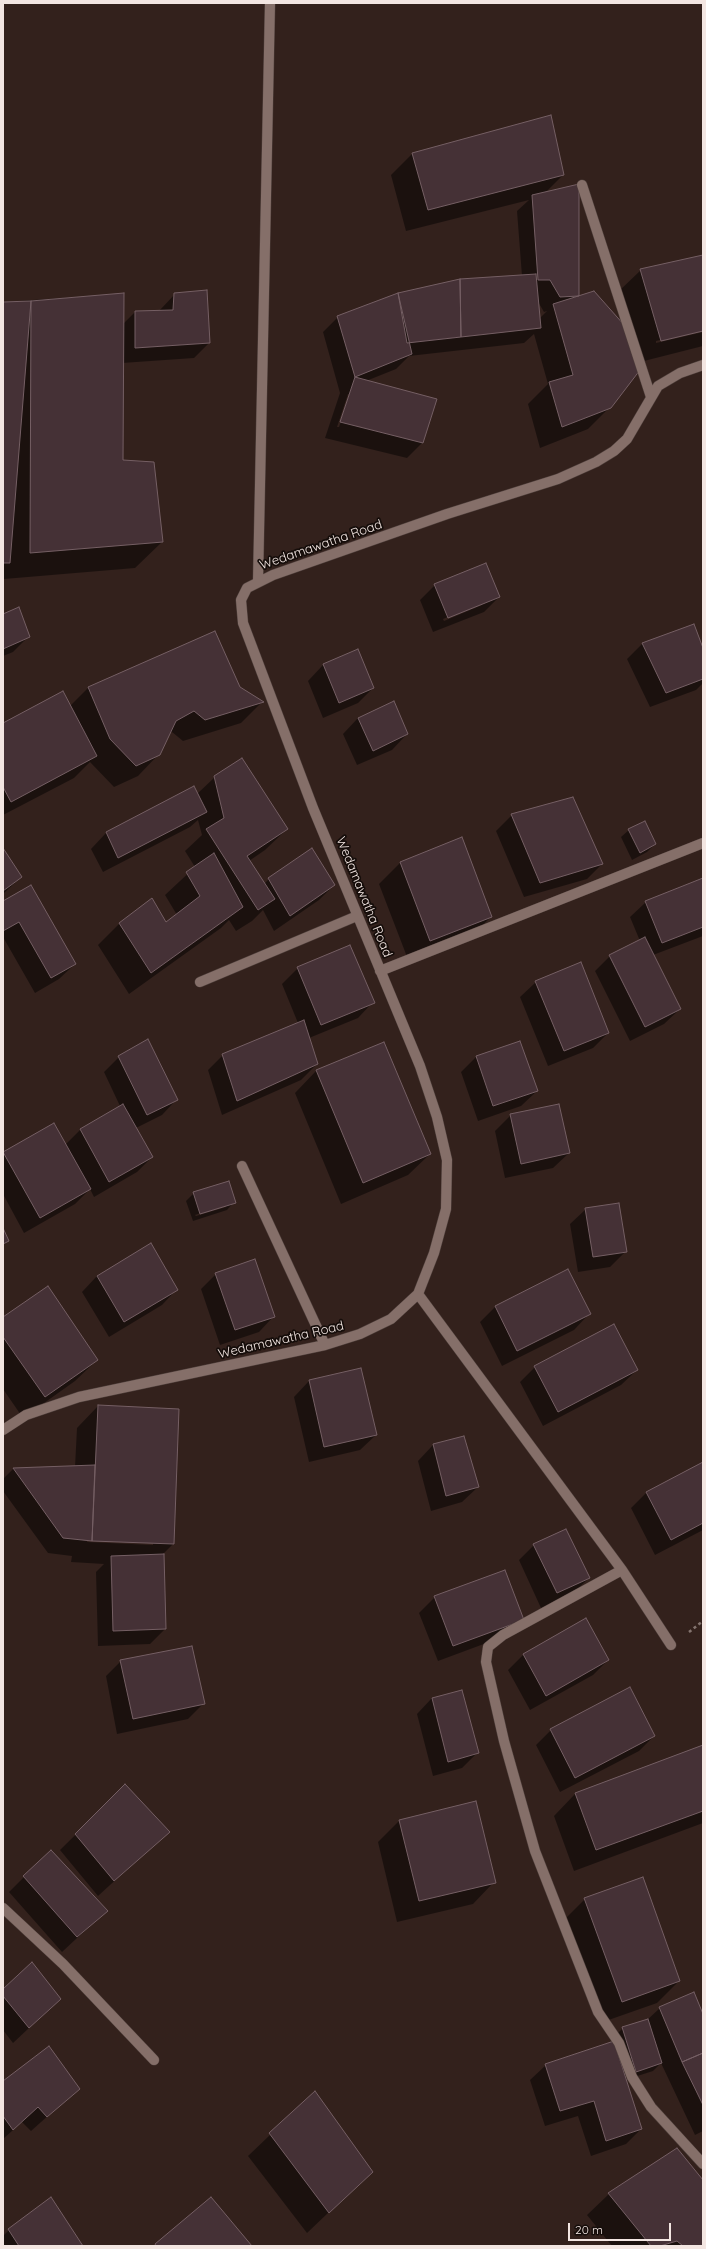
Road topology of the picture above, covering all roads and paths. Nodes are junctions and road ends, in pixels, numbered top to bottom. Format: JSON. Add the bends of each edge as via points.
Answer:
{"nodes":[{"id":1,"x":270,"y":3,"type":"edge"},
{"id":2,"x":582,"y":186,"type":"dead end"},
{"id":3,"x":703,"y":365,"type":"edge"},
{"id":4,"x":651,"y":398,"type":"junction"},
{"id":5,"x":258,"y":581,"type":"junction"},
{"id":6,"x":703,"y":843,"type":"edge"},
{"id":7,"x":357,"y":916,"type":"junction"},
{"id":8,"x":380,"y":971,"type":"junction"},
{"id":9,"x":200,"y":982,"type":"dead end"},
{"id":10,"x":242,"y":1166,"type":"dead end"},
{"id":11,"x":418,"y":1294,"type":"junction"},
{"id":12,"x":325,"y":1345,"type":"junction"},
{"id":13,"x":3,"y":1430,"type":"edge"},
{"id":14,"x":622,"y":1570,"type":"junction"},
{"id":15,"x":671,"y":1645,"type":"dead end"},
{"id":16,"x":3,"y":1908,"type":"edge"},
{"id":17,"x":154,"y":2060,"type":"dead end"},
{"id":18,"x":703,"y":2164,"type":"edge"}],
"edges":[{"from":1,"to":5,"type":"street"},
{"from":2,"to":4,"type":"street"},
{"from":3,"to":4,"type":"street","name":"Wedamawatha Road","via":[[680,373],[658,386]]},
{"from":4,"to":5,"type":"street","name":"Wedamawatha Road","via":[[627,439],[596,462],[558,479],[447,514]]},
{"from":5,"to":7,"type":"street","name":"Wedamawatha Road","via":[[247,588],[241,600],[243,623]]},
{"from":6,"to":8,"type":"street"},
{"from":7,"to":8,"type":"street","name":"Wedamawatha Road"},
{"from":7,"to":9,"type":"street"},
{"from":8,"to":11,"type":"street","name":"Wedamawatha Road","via":[[420,1066],[437,1117],[447,1160],[446,1209],[434,1253]]},
{"from":10,"to":12,"type":"street"},
{"from":11,"to":12,"type":"street","name":"Wedamawatha Road","via":[[392,1319],[360,1334]]},
{"from":11,"to":14,"type":"street"},
{"from":12,"to":13,"type":"street","name":"Wedamawatha Road","via":[[79,1397],[26,1415]]},
{"from":14,"to":15,"type":"street"},
{"from":14,"to":18,"type":"street","via":[[503,1635],[488,1646],[486,1662],[504,1742],[536,1851],[598,2012],[619,2043],[632,2077],[651,2107]]},
{"from":16,"to":17,"type":"street","via":[[63,1964]]}]}
